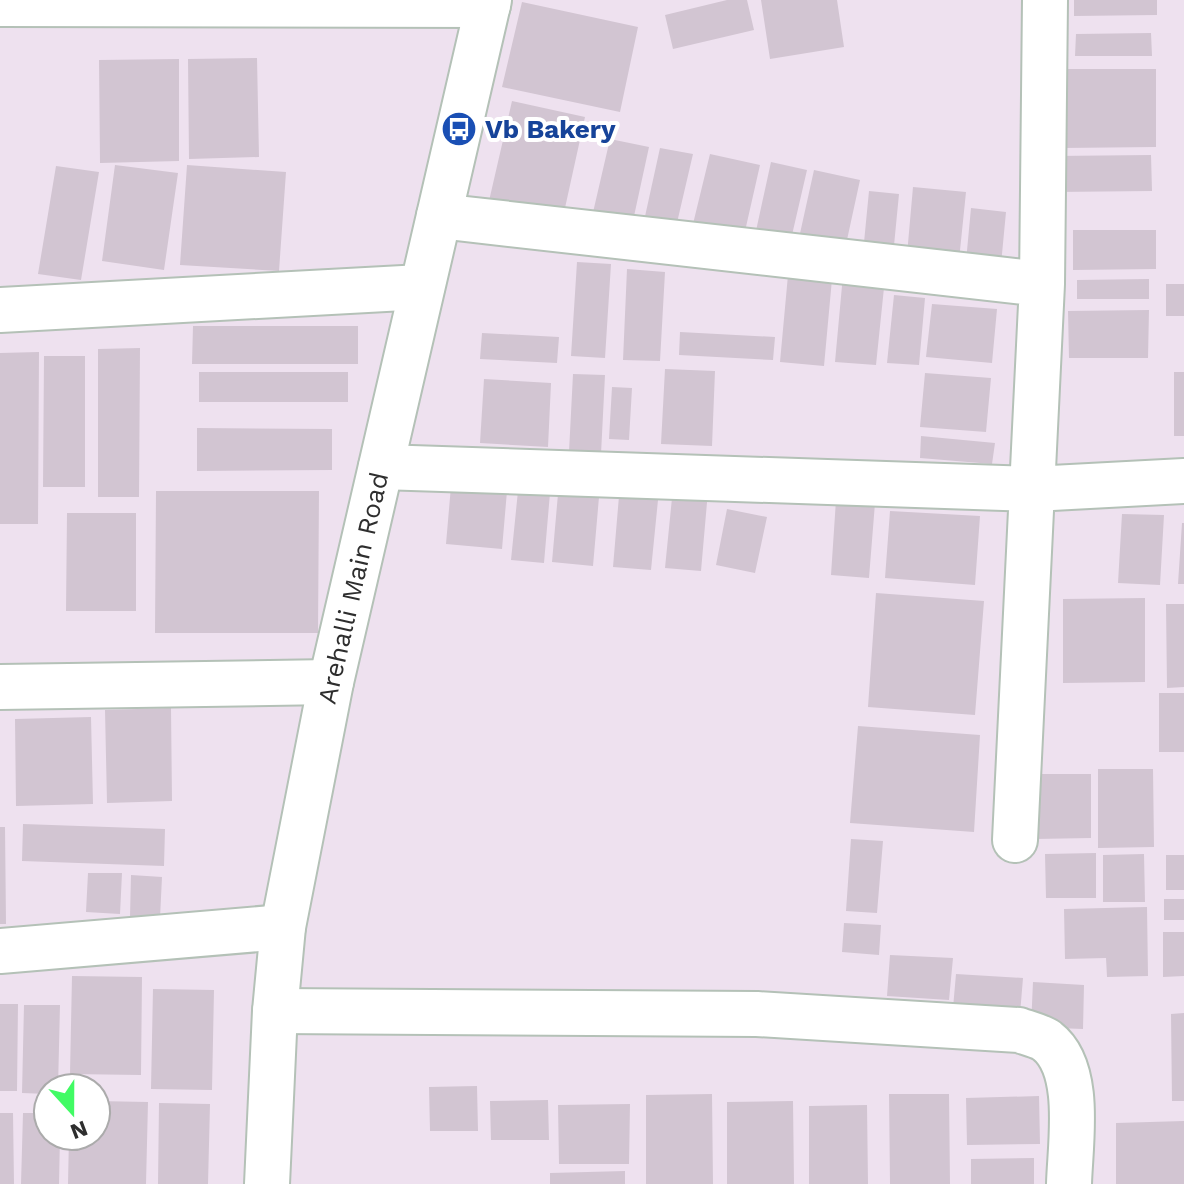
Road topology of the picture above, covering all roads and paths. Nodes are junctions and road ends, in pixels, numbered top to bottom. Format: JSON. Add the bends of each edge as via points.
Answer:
{"nodes":[{"id":1,"x":1045,"y":0,"type":"edge"},
{"id":2,"x":489,"y":2,"type":"edge"},
{"id":3,"x":0,"y":4,"type":"edge"},
{"id":4,"x":439,"y":216,"type":"junction"},
{"id":5,"x":1042,"y":284,"type":"junction"},
{"id":6,"x":422,"y":287,"type":"junction"},
{"id":7,"x":0,"y":310,"type":"edge"},
{"id":8,"x":381,"y":467,"type":"junction"},
{"id":9,"x":1184,"y":481,"type":"edge"},
{"id":10,"x":1033,"y":489,"type":"junction"},
{"id":11,"x":331,"y":682,"type":"junction"},
{"id":12,"x":0,"y":687,"type":"edge"},
{"id":13,"x":1015,"y":840,"type":"dead end"},
{"id":14,"x":283,"y":927,"type":"junction"},
{"id":15,"x":0,"y":951,"type":"edge"},
{"id":16,"x":275,"y":1011,"type":"junction"},
{"id":17,"x":267,"y":1184,"type":"edge"},
{"id":18,"x":1069,"y":1184,"type":"edge"}],
"edges":[{"from":1,"to":5,"type":"street"},
{"from":2,"to":3,"type":"street"},
{"from":2,"to":4,"type":"street","name":"Arehalli Main Road"},
{"from":4,"to":5,"type":"street"},
{"from":4,"to":6,"type":"street","name":"Arehalli Main Road"},
{"from":5,"to":10,"type":"street"},
{"from":6,"to":7,"type":"street"},
{"from":6,"to":8,"type":"street","name":"Arehalli Main Road"},
{"from":8,"to":10,"type":"street"},
{"from":8,"to":11,"type":"street","name":"Arehalli Main Road"},
{"from":9,"to":10,"type":"street"},
{"from":10,"to":13,"type":"street"},
{"from":11,"to":12,"type":"street"},
{"from":11,"to":14,"type":"street","name":"Arehalli Main Road"},
{"from":14,"to":15,"type":"street"},
{"from":14,"to":16,"type":"street","name":"Arehalli Main Road"},
{"from":16,"to":17,"type":"street","name":"Arehalli Main Road"},
{"from":16,"to":18,"type":"street","via":[[757,1014],[1019,1030],[1047,1040],[1067,1073]]}]}
